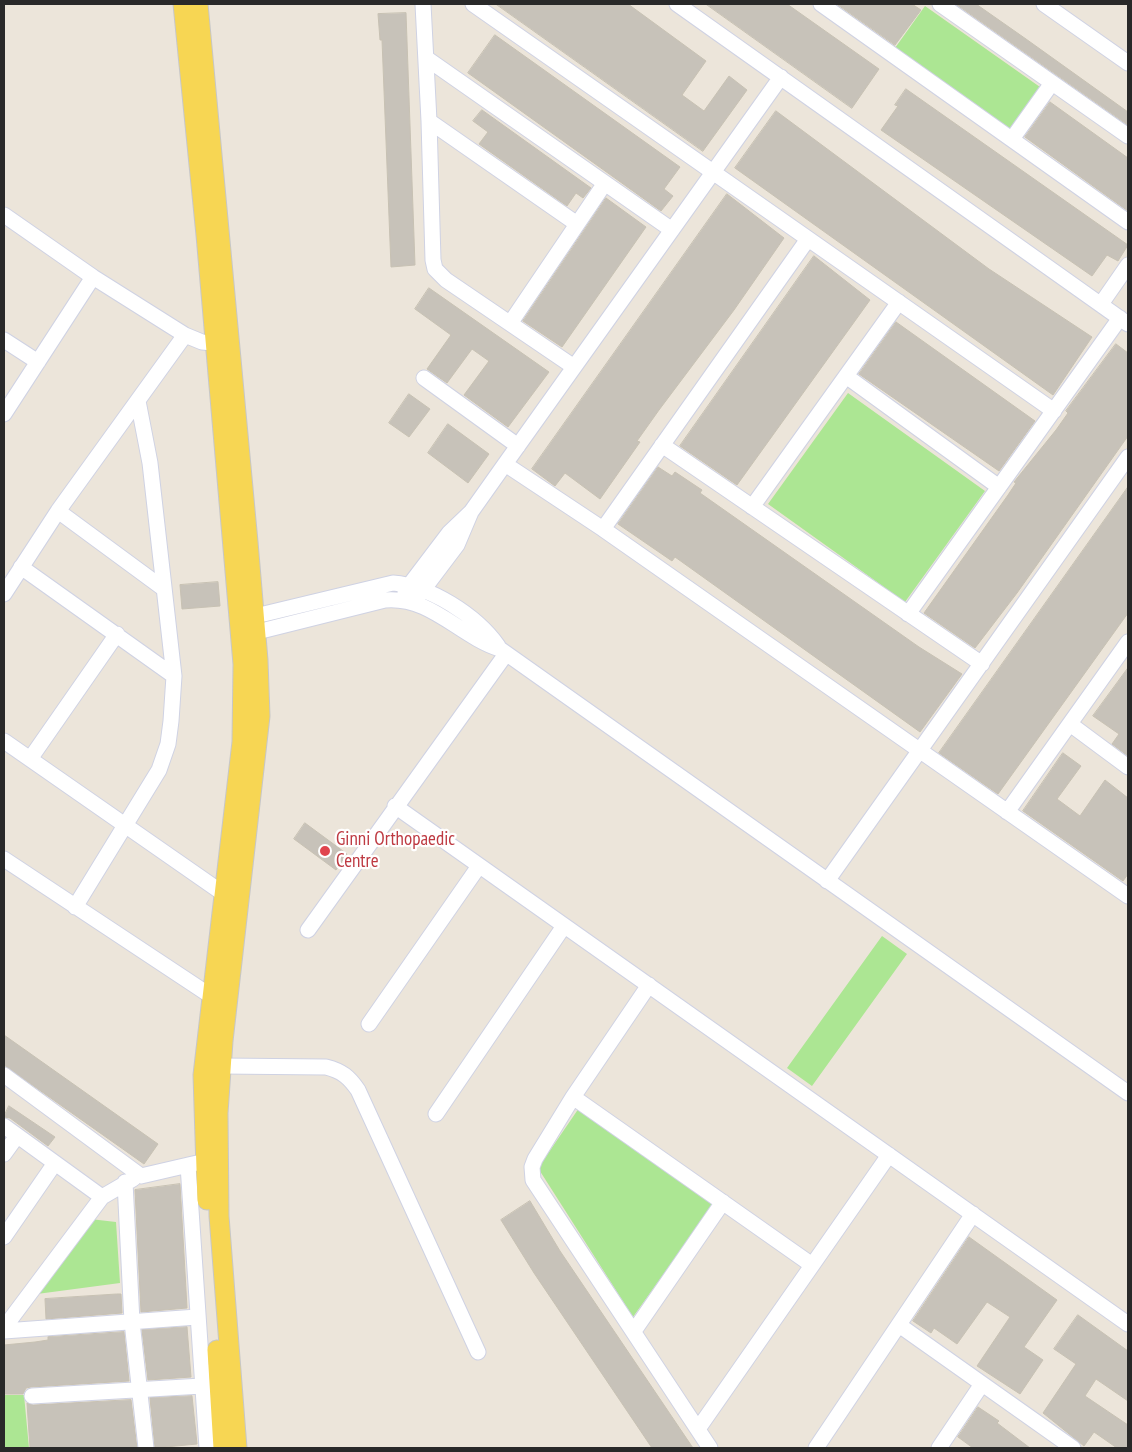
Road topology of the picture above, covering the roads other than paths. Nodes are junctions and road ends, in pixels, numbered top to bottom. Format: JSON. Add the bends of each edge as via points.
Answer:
{"nodes":[{"id":1,"x":183,"y":4,"type":"edge"},
{"id":2,"x":198,"y":4,"type":"edge"},
{"id":3,"x":423,"y":4,"type":"edge"},
{"id":4,"x":473,"y":4,"type":"edge"},
{"id":5,"x":677,"y":4,"type":"edge"},
{"id":6,"x":821,"y":4,"type":"edge"},
{"id":7,"x":940,"y":4,"type":"edge"},
{"id":8,"x":1044,"y":4,"type":"edge"},
{"id":9,"x":426,"y":58,"type":"junction"},
{"id":10,"x":1128,"y":63,"type":"edge"},
{"id":11,"x":781,"y":77,"type":"junction"},
{"id":12,"x":1052,"y":83,"type":"junction"},
{"id":13,"x":429,"y":121,"type":"junction"},
{"id":14,"x":1128,"y":136,"type":"edge"},
{"id":15,"x":1012,"y":139,"type":"junction"},
{"id":16,"x":713,"y":172,"type":"junction"},
{"id":17,"x":605,"y":183,"type":"junction"},
{"id":18,"x":4,"y":215,"type":"edge"},
{"id":19,"x":1128,"y":222,"type":"edge"},
{"id":20,"x":577,"y":224,"type":"junction"},
{"id":21,"x":672,"y":230,"type":"junction"},
{"id":22,"x":808,"y":239,"type":"junction"},
{"id":23,"x":1128,"y":265,"type":"edge"},
{"id":24,"x":93,"y":277,"type":"junction"},
{"id":25,"x":899,"y":302,"type":"junction"},
{"id":26,"x":1101,"y":304,"type":"junction"},
{"id":27,"x":1124,"y":321,"type":"edge"},
{"id":28,"x":511,"y":322,"type":"junction"},
{"id":29,"x":185,"y":335,"type":"junction"},
{"id":30,"x":4,"y":340,"type":"edge"},
{"id":31,"x":224,"y":344,"type":"junction"},
{"id":32,"x":38,"y":362,"type":"junction"},
{"id":33,"x":574,"y":367,"type":"junction"},
{"id":34,"x":846,"y":376,"type":"junction"},
{"id":35,"x":424,"y":378,"type":"dead end"},
{"id":36,"x":138,"y":401,"type":"junction"},
{"id":37,"x":1054,"y":410,"type":"junction"},
{"id":38,"x":4,"y":414,"type":"edge"},
{"id":39,"x":662,"y":445,"type":"junction"},
{"id":40,"x":518,"y":446,"type":"junction"},
{"id":41,"x":1128,"y":457,"type":"edge"},
{"id":42,"x":505,"y":464,"type":"junction"},
{"id":43,"x":999,"y":487,"type":"junction"},
{"id":44,"x":752,"y":507,"type":"junction"},
{"id":45,"x":58,"y":510,"type":"junction"},
{"id":46,"x":603,"y":529,"type":"junction"},
{"id":47,"x":21,"y":567,"type":"junction"},
{"id":48,"x":417,"y":587,"type":"junction"},
{"id":49,"x":164,"y":589,"type":"junction"},
{"id":50,"x":4,"y":594,"type":"edge"},
{"id":51,"x":398,"y":599,"type":"junction"},
{"id":52,"x":414,"y":602,"type":"junction"},
{"id":53,"x":908,"y":614,"type":"junction"},
{"id":54,"x":247,"y":626,"type":"junction"},
{"id":55,"x":117,"y":634,"type":"junction"},
{"id":56,"x":1128,"y":642,"type":"edge"},
{"id":57,"x":503,"y":651,"type":"junction"},
{"id":58,"x":982,"y":664,"type":"junction"},
{"id":59,"x":174,"y":676,"type":"junction"},
{"id":60,"x":1070,"y":724,"type":"junction"},
{"id":61,"x":4,"y":740,"type":"edge"},
{"id":62,"x":920,"y":751,"type":"junction"},
{"id":63,"x":30,"y":759,"type":"junction"},
{"id":64,"x":1128,"y":766,"type":"edge"},
{"id":65,"x":395,"y":806,"type":"junction"},
{"id":66,"x":1008,"y":812,"type":"junction"},
{"id":67,"x":126,"y":825,"type":"junction"},
{"id":68,"x":4,"y":859,"type":"edge"},
{"id":69,"x":479,"y":866,"type":"junction"},
{"id":70,"x":828,"y":881,"type":"junction"},
{"id":71,"x":224,"y":894,"type":"junction"},
{"id":72,"x":1128,"y":896,"type":"edge"},
{"id":73,"x":75,"y":906,"type":"junction"},
{"id":74,"x":564,"y":926,"type":"junction"},
{"id":75,"x":308,"y":930,"type":"dead end"},
{"id":76,"x":649,"y":986,"type":"junction"},
{"id":77,"x":220,"y":1002,"type":"junction"},
{"id":78,"x":369,"y":1024,"type":"dead end"},
{"id":79,"x":221,"y":1066,"type":"junction"},
{"id":80,"x":4,"y":1075,"type":"edge"},
{"id":81,"x":1128,"y":1093,"type":"edge"},
{"id":82,"x":573,"y":1097,"type":"junction"},
{"id":83,"x":436,"y":1114,"type":"dead end"},
{"id":84,"x":4,"y":1126,"type":"edge"},
{"id":85,"x":17,"y":1136,"type":"junction"},
{"id":86,"x":4,"y":1154,"type":"edge"},
{"id":87,"x":889,"y":1155,"type":"junction"},
{"id":88,"x":56,"y":1163,"type":"junction"},
{"id":89,"x":197,"y":1164,"type":"junction"},
{"id":90,"x":141,"y":1176,"type":"junction"},
{"id":91,"x":125,"y":1182,"type":"junction"},
{"id":92,"x":102,"y":1197,"type":"junction"},
{"id":93,"x":723,"y":1202,"type":"junction"},
{"id":94,"x":973,"y":1214,"type":"junction"},
{"id":95,"x":4,"y":1237,"type":"edge"},
{"id":96,"x":812,"y":1265,"type":"junction"},
{"id":97,"x":197,"y":1317,"type":"junction"},
{"id":98,"x":132,"y":1322,"type":"junction"},
{"id":99,"x":1128,"y":1324,"type":"edge"},
{"id":100,"x":898,"y":1325,"type":"junction"},
{"id":101,"x":4,"y":1329,"type":"edge"},
{"id":102,"x":634,"y":1331,"type":"junction"},
{"id":103,"x":478,"y":1352,"type":"dead end"},
{"id":104,"x":982,"y":1384,"type":"junction"},
{"id":105,"x":202,"y":1386,"type":"junction"},
{"id":106,"x":139,"y":1389,"type":"junction"},
{"id":107,"x":32,"y":1396,"type":"dead end"},
{"id":108,"x":698,"y":1429,"type":"junction"},
{"id":109,"x":146,"y":1448,"type":"edge"},
{"id":110,"x":207,"y":1448,"type":"edge"},
{"id":111,"x":223,"y":1448,"type":"edge"},
{"id":112,"x":237,"y":1448,"type":"edge"},
{"id":113,"x":710,"y":1448,"type":"edge"},
{"id":114,"x":816,"y":1448,"type":"edge"},
{"id":115,"x":939,"y":1448,"type":"edge"},
{"id":116,"x":1073,"y":1448,"type":"edge"}],
"edges":[{"from":1,"to":31,"type":"main road"},
{"from":2,"to":31,"type":"main road"},
{"from":3,"to":9,"type":"street"},
{"from":4,"to":16,"type":"street"},
{"from":5,"to":11,"type":"street"},
{"from":6,"to":15,"type":"street"},
{"from":7,"to":12,"type":"street"},
{"from":8,"to":10,"type":"street"},
{"from":9,"to":13,"type":"street"},
{"from":9,"to":17,"type":"street"},
{"from":11,"to":16,"type":"street"},
{"from":11,"to":26,"type":"street"},
{"from":12,"to":14,"type":"street"},
{"from":12,"to":15,"type":"street"},
{"from":13,"to":20,"type":"street"},
{"from":13,"to":28,"type":"street","via":[[435,269],[446,280]]},
{"from":15,"to":19,"type":"street"},
{"from":16,"to":21,"type":"street"},
{"from":16,"to":22,"type":"street"},
{"from":17,"to":20,"type":"street"},
{"from":17,"to":21,"type":"street"},
{"from":18,"to":24,"type":"street"},
{"from":20,"to":28,"type":"street"},
{"from":21,"to":33,"type":"street"},
{"from":22,"to":25,"type":"street"},
{"from":22,"to":39,"type":"street"},
{"from":23,"to":26,"type":"street"},
{"from":24,"to":29,"type":"street"},
{"from":24,"to":32,"type":"street"},
{"from":25,"to":34,"type":"street"},
{"from":25,"to":37,"type":"street"},
{"from":26,"to":27,"type":"street"},
{"from":27,"to":37,"type":"street"},
{"from":28,"to":33,"type":"street"},
{"from":29,"to":31,"type":"street"},
{"from":29,"to":36,"type":"street"},
{"from":30,"to":32,"type":"street"},
{"from":31,"to":54,"type":"main road"},
{"from":32,"to":38,"type":"street"},
{"from":33,"to":40,"type":"street"},
{"from":34,"to":43,"type":"street"},
{"from":34,"to":44,"type":"street"},
{"from":35,"to":40,"type":"street"},
{"from":36,"to":45,"type":"street"},
{"from":36,"to":49,"type":"street","via":[[150,463]]},
{"from":37,"to":43,"type":"street"},
{"from":39,"to":44,"type":"street"},
{"from":39,"to":46,"type":"street"},
{"from":40,"to":42,"type":"street"},
{"from":41,"to":58,"type":"street"},
{"from":42,"to":46,"type":"street"},
{"from":42,"to":48,"type":"street","via":[[471,512],[449,533]]},
{"from":43,"to":53,"type":"street"},
{"from":44,"to":53,"type":"street"},
{"from":45,"to":47,"type":"street"},
{"from":45,"to":49,"type":"street"},
{"from":46,"to":62,"type":"street"},
{"from":47,"to":50,"type":"street"},
{"from":47,"to":55,"type":"street"},
{"from":48,"to":51,"type":"street"},
{"from":48,"to":52,"type":"street"},
{"from":48,"to":54,"type":"street","via":[[393,583]]},
{"from":48,"to":57,"type":"street","via":[[444,600],[478,625]]},
{"from":49,"to":59,"type":"street"},
{"from":51,"to":52,"type":"street"},
{"from":51,"to":54,"type":"street"},
{"from":52,"to":57,"type":"street","via":[[430,608],[488,646]]},
{"from":53,"to":58,"type":"street"},
{"from":54,"to":71,"type":"main road","via":[[242,742]]},
{"from":54,"to":77,"type":"main road","via":[[260,716]]},
{"from":55,"to":59,"type":"street"},
{"from":55,"to":63,"type":"street"},
{"from":56,"to":60,"type":"street"},
{"from":57,"to":65,"type":"street"},
{"from":57,"to":70,"type":"street"},
{"from":58,"to":62,"type":"street"},
{"from":59,"to":67,"type":"street","via":[[168,744],[159,770]]},
{"from":60,"to":64,"type":"street"},
{"from":60,"to":66,"type":"street"},
{"from":61,"to":63,"type":"street"},
{"from":62,"to":66,"type":"street"},
{"from":62,"to":70,"type":"street"},
{"from":63,"to":67,"type":"street"},
{"from":65,"to":69,"type":"street"},
{"from":65,"to":75,"type":"street"},
{"from":66,"to":72,"type":"street"},
{"from":67,"to":71,"type":"street"},
{"from":67,"to":73,"type":"street"},
{"from":68,"to":73,"type":"street"},
{"from":69,"to":74,"type":"street"},
{"from":69,"to":78,"type":"street"},
{"from":70,"to":81,"type":"street"},
{"from":71,"to":77,"type":"main road"},
{"from":73,"to":77,"type":"street"},
{"from":74,"to":76,"type":"street"},
{"from":74,"to":83,"type":"street"},
{"from":76,"to":82,"type":"street"},
{"from":76,"to":87,"type":"street"},
{"from":77,"to":79,"type":"main road"},
{"from":77,"to":89,"type":"main road","via":[[203,1075]]},
{"from":79,"to":103,"type":"street","via":[[326,1068],[339,1070],[349,1078],[358,1090]]},
{"from":79,"to":112,"type":"main road","via":[[219,1216]]},
{"from":80,"to":90,"type":"street"},
{"from":82,"to":93,"type":"street"},
{"from":82,"to":102,"type":"street","via":[[535,1159],[533,1180]]},
{"from":84,"to":85,"type":"street"},
{"from":85,"to":86,"type":"street"},
{"from":85,"to":88,"type":"street"},
{"from":87,"to":94,"type":"street"},
{"from":87,"to":96,"type":"street"},
{"from":88,"to":92,"type":"street"},
{"from":88,"to":95,"type":"street"},
{"from":89,"to":90,"type":"street"},
{"from":89,"to":97,"type":"street"},
{"from":89,"to":111,"type":"main road"},
{"from":90,"to":91,"type":"street"},
{"from":91,"to":92,"type":"street"},
{"from":91,"to":98,"type":"street"},
{"from":92,"to":101,"type":"street"},
{"from":93,"to":96,"type":"street"},
{"from":93,"to":102,"type":"street"},
{"from":94,"to":99,"type":"street"},
{"from":94,"to":100,"type":"street"},
{"from":96,"to":108,"type":"street"},
{"from":97,"to":98,"type":"street"},
{"from":97,"to":105,"type":"street"},
{"from":98,"to":101,"type":"street"},
{"from":98,"to":106,"type":"street"},
{"from":100,"to":104,"type":"street"},
{"from":100,"to":114,"type":"street"},
{"from":102,"to":108,"type":"street"},
{"from":104,"to":115,"type":"street"},
{"from":104,"to":116,"type":"street"},
{"from":105,"to":106,"type":"street"},
{"from":105,"to":110,"type":"street"},
{"from":106,"to":107,"type":"street"},
{"from":106,"to":109,"type":"street"},
{"from":108,"to":113,"type":"street"}]}
